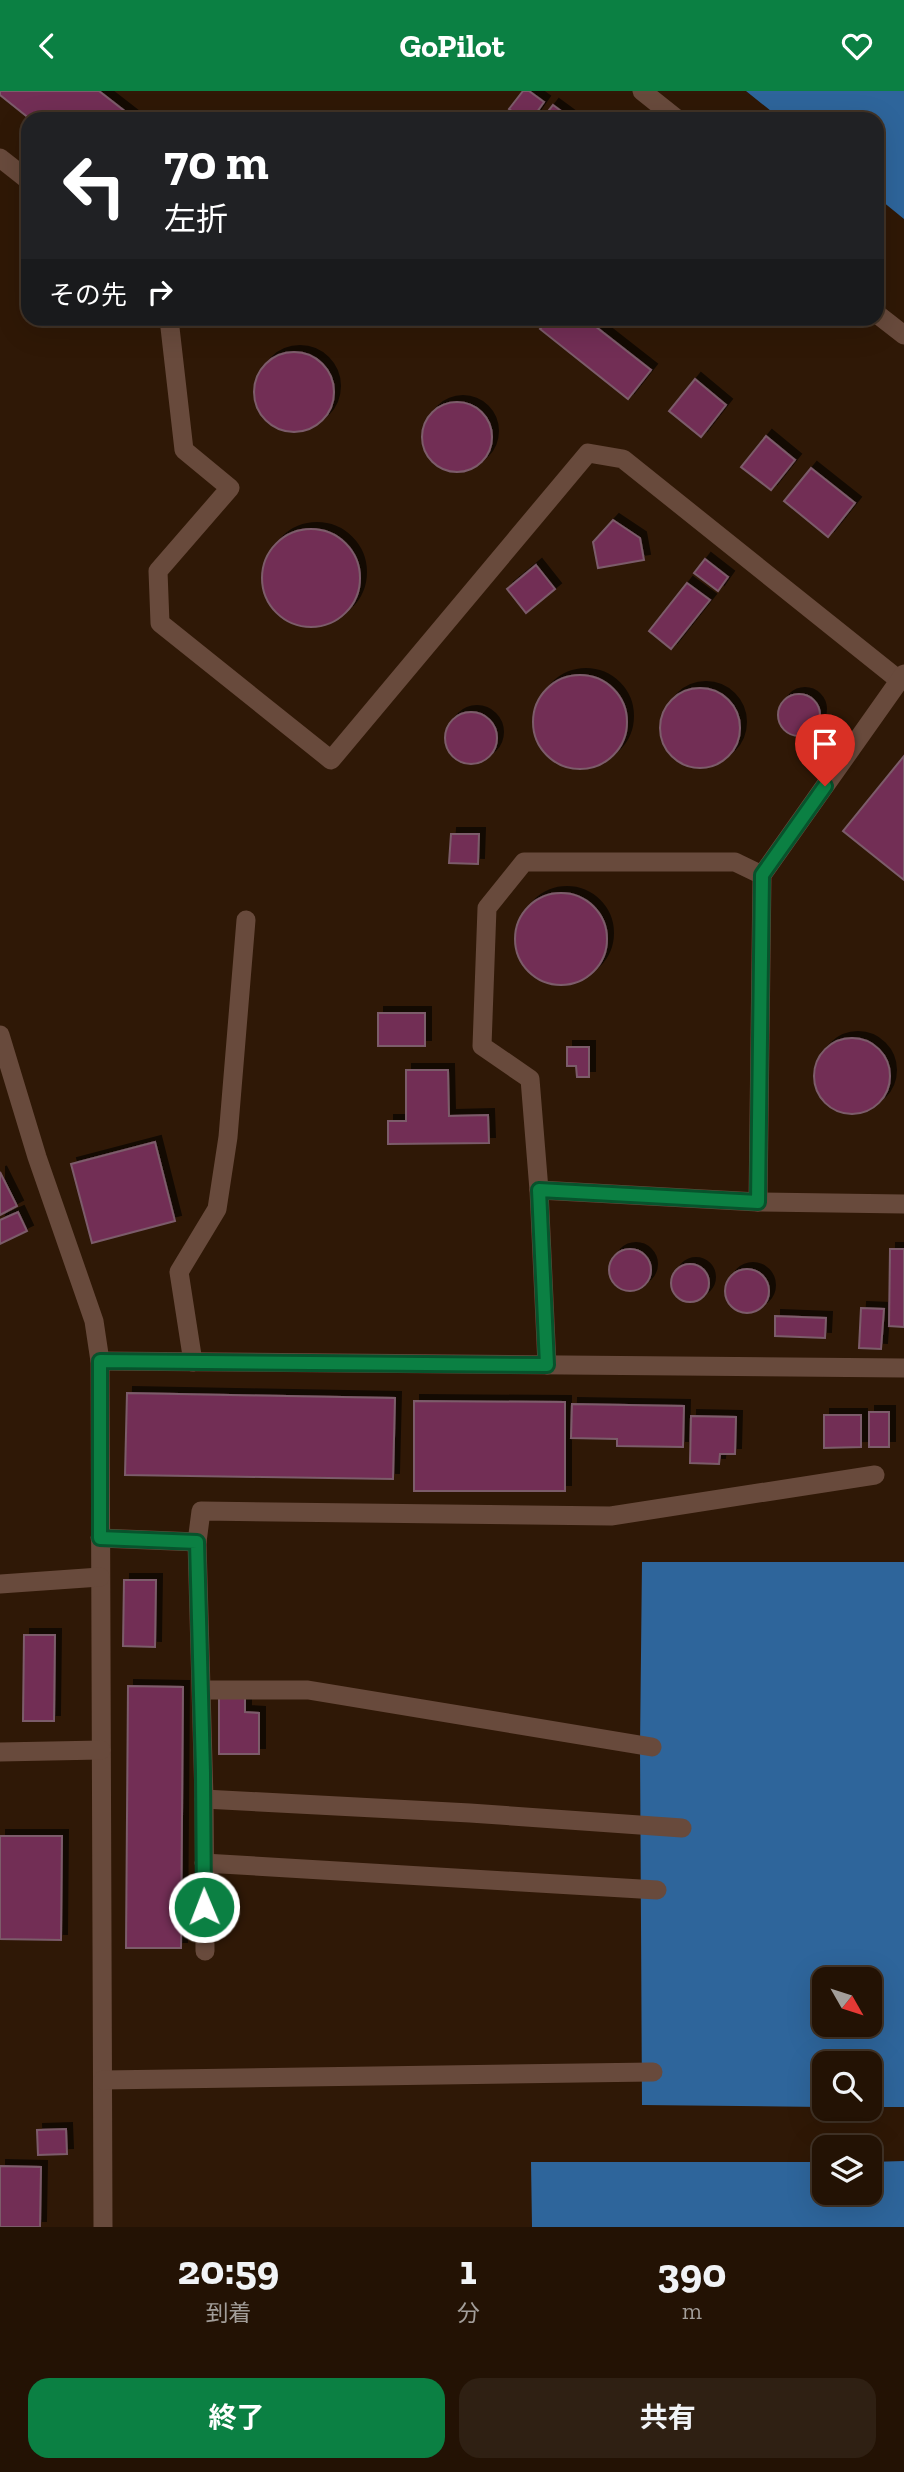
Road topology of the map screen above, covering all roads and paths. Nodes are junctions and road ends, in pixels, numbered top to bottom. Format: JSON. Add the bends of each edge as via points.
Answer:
{"nodes":[{"id":1,"x":642,"y":91,"type":"edge"},
{"id":2,"x":668,"y":112,"type":"edge"},
{"id":3,"x":0,"y":158,"type":"edge"},
{"id":4,"x":21,"y":174,"type":"edge"},
{"id":5,"x":884,"y":319,"type":"edge"},
{"id":6,"x":171,"y":326,"type":"edge"},
{"id":7,"x":904,"y":335,"type":"edge"},
{"id":8,"x":902,"y":677,"type":"edge"},
{"id":9,"x":762,"y":875,"type":"junction"},
{"id":10,"x":246,"y":920,"type":"dead end"},
{"id":11,"x":0,"y":1035,"type":"edge"},
{"id":12,"x":539,"y":1190,"type":"junction"},
{"id":13,"x":758,"y":1202,"type":"junction"},
{"id":14,"x":904,"y":1204,"type":"edge"},
{"id":15,"x":100,"y":1361,"type":"junction"},
{"id":16,"x":193,"y":1362,"type":"junction"},
{"id":17,"x":547,"y":1365,"type":"junction"},
{"id":18,"x":904,"y":1368,"type":"edge"},
{"id":19,"x":875,"y":1475,"type":"dead end"},
{"id":20,"x":100,"y":1538,"type":"junction"},
{"id":21,"x":197,"y":1542,"type":"junction"},
{"id":22,"x":100,"y":1577,"type":"junction"},
{"id":23,"x":0,"y":1584,"type":"edge"},
{"id":24,"x":202,"y":1690,"type":"junction"},
{"id":25,"x":652,"y":1747,"type":"dead end"},
{"id":26,"x":101,"y":1750,"type":"junction"},
{"id":27,"x":0,"y":1752,"type":"edge"},
{"id":28,"x":204,"y":1800,"type":"junction"},
{"id":29,"x":682,"y":1828,"type":"dead end"},
{"id":30,"x":204,"y":1863,"type":"junction"},
{"id":31,"x":657,"y":1890,"type":"dead end"},
{"id":32,"x":205,"y":1951,"type":"dead end"},
{"id":33,"x":653,"y":2071,"type":"dead end"},
{"id":34,"x":103,"y":2080,"type":"junction"},
{"id":35,"x":103,"y":2227,"type":"edge"}],
"edges":[{"from":1,"to":2,"type":"lane"},
{"from":3,"to":4,"type":"lane"},
{"from":5,"to":7,"type":"lane"},
{"from":6,"to":8,"type":"lane","via":[[184,450],[230,488],[158,571],[160,623],[331,760],[588,453],[623,459]]},
{"from":8,"to":9,"type":"lane"},
{"from":9,"to":12,"type":"lane","via":[[735,862],[524,862],[487,908],[482,1046],[530,1079]]},
{"from":9,"to":13,"type":"lane"},
{"from":10,"to":16,"type":"lane","via":[[228,1137],[217,1209],[179,1272]]},
{"from":11,"to":15,"type":"lane","via":[[94,1321]]},
{"from":12,"to":13,"type":"lane"},
{"from":12,"to":17,"type":"lane"},
{"from":13,"to":14,"type":"lane"},
{"from":15,"to":16,"type":"lane"},
{"from":15,"to":20,"type":"lane"},
{"from":16,"to":17,"type":"lane"},
{"from":17,"to":18,"type":"lane"},
{"from":19,"to":21,"type":"lane","via":[[611,1516],[201,1511]]},
{"from":20,"to":21,"type":"lane"},
{"from":20,"to":22,"type":"lane"},
{"from":21,"to":24,"type":"lane"},
{"from":22,"to":23,"type":"lane"},
{"from":22,"to":26,"type":"lane"},
{"from":24,"to":25,"type":"lane","via":[[308,1690]]},
{"from":24,"to":28,"type":"lane"},
{"from":26,"to":27,"type":"lane"},
{"from":26,"to":34,"type":"lane"},
{"from":28,"to":29,"type":"lane"},
{"from":28,"to":30,"type":"lane"},
{"from":30,"to":31,"type":"lane"},
{"from":30,"to":32,"type":"lane"},
{"from":33,"to":34,"type":"lane"},
{"from":34,"to":35,"type":"lane"}]}
